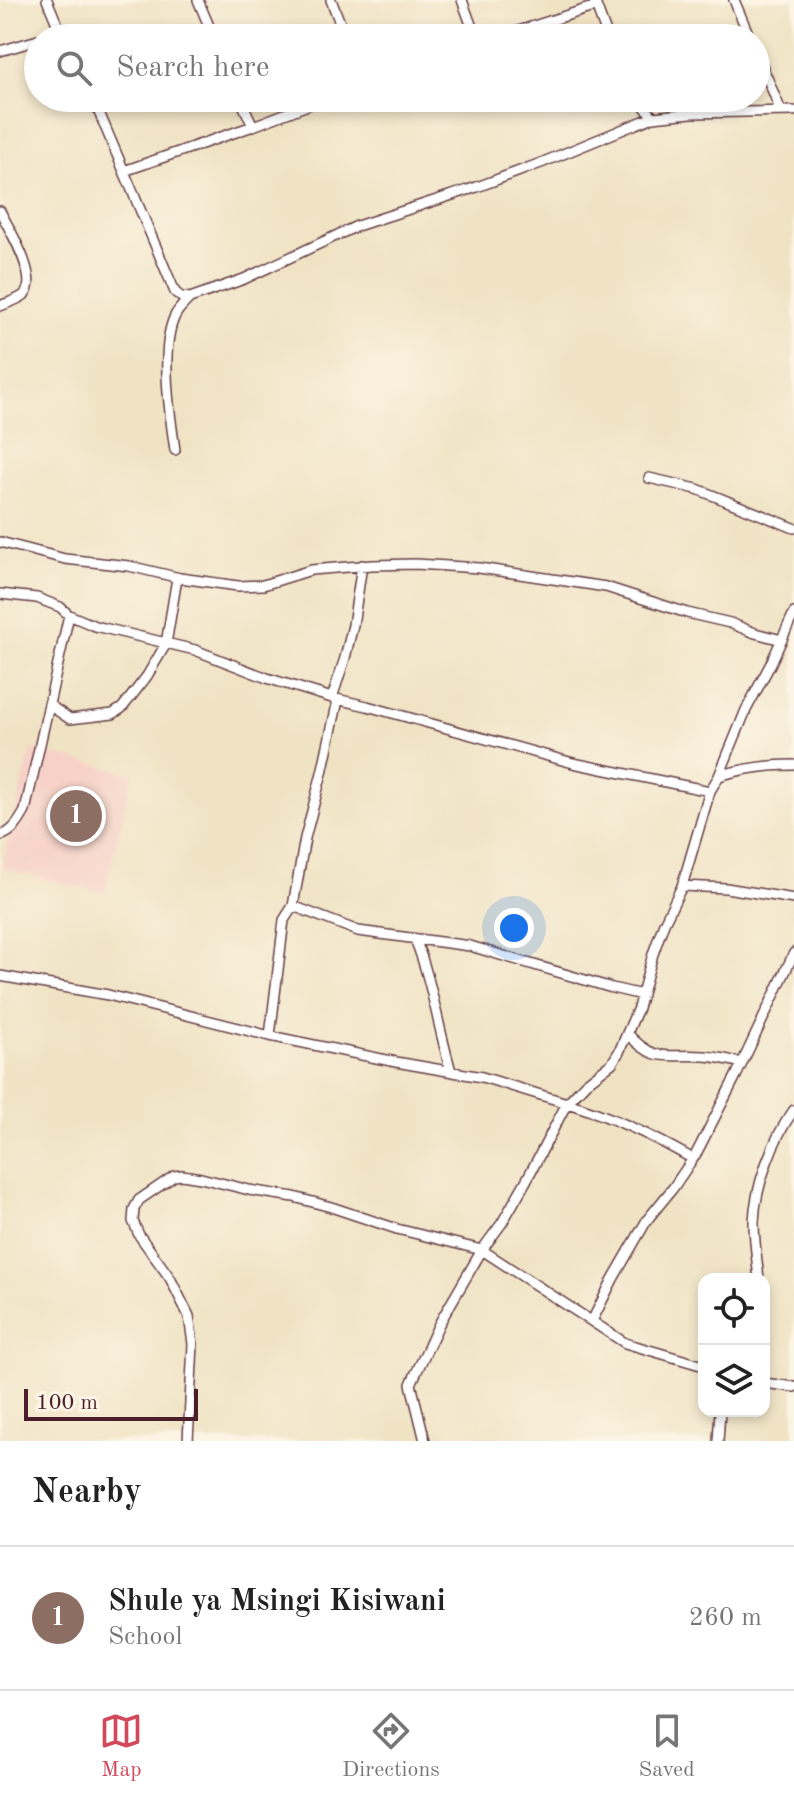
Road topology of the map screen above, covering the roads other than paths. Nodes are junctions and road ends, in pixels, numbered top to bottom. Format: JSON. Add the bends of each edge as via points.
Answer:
{"nodes":[{"id":1,"x":47,"y":0,"type":"edge"},
{"id":2,"x":198,"y":0,"type":"edge"},
{"id":3,"x":331,"y":0,"type":"edge"},
{"id":4,"x":462,"y":0,"type":"edge"},
{"id":5,"x":734,"y":0,"type":"edge"},
{"id":6,"x":595,"y":3,"type":"edge"},
{"id":7,"x":57,"y":24,"type":"edge"},
{"id":8,"x":208,"y":24,"type":"edge"},
{"id":9,"x":340,"y":24,"type":"edge"},
{"id":10,"x":471,"y":24,"type":"edge"},
{"id":11,"x":536,"y":24,"type":"edge"},
{"id":12,"x":603,"y":24,"type":"edge"},
{"id":13,"x":744,"y":24,"type":"edge"},
{"id":14,"x":24,"y":44,"type":"edge"},
{"id":15,"x":0,"y":51,"type":"edge"},
{"id":16,"x":770,"y":85,"type":"edge"},
{"id":17,"x":770,"y":111,"type":"edge"},
{"id":18,"x":781,"y":111,"type":"junction"},
{"id":19,"x":794,"y":111,"type":"edge"},
{"id":20,"x":99,"y":112,"type":"edge"},
{"id":21,"x":246,"y":112,"type":"edge"},
{"id":22,"x":290,"y":112,"type":"edge"},
{"id":23,"x":649,"y":112,"type":"edge"},
{"id":24,"x":736,"y":112,"type":"edge"},
{"id":25,"x":653,"y":117,"type":"junction"},
{"id":26,"x":253,"y":126,"type":"junction"},
{"id":27,"x":124,"y":171,"type":"junction"},
{"id":28,"x":0,"y":211,"type":"edge"},
{"id":29,"x":190,"y":298,"type":"junction"},
{"id":30,"x":0,"y":306,"type":"edge"},
{"id":31,"x":175,"y":450,"type":"dead end"},
{"id":32,"x":649,"y":478,"type":"dead end"},
{"id":33,"x":794,"y":528,"type":"edge"},
{"id":34,"x":0,"y":542,"type":"edge"},
{"id":35,"x":362,"y":565,"type":"junction"},
{"id":36,"x":177,"y":578,"type":"junction"},
{"id":37,"x":0,"y":594,"type":"edge"},
{"id":38,"x":794,"y":613,"type":"edge"},
{"id":39,"x":69,"y":615,"type":"junction"},
{"id":40,"x":782,"y":640,"type":"junction"},
{"id":41,"x":166,"y":644,"type":"junction"},
{"id":42,"x":335,"y":699,"type":"junction"},
{"id":43,"x":49,"y":705,"type":"junction"},
{"id":44,"x":794,"y":765,"type":"edge"},
{"id":45,"x":719,"y":776,"type":"junction"},
{"id":46,"x":710,"y":791,"type":"junction"},
{"id":47,"x":0,"y":836,"type":"edge"},
{"id":48,"x":682,"y":886,"type":"junction"},
{"id":49,"x":794,"y":899,"type":"edge"},
{"id":50,"x":293,"y":906,"type":"junction"},
{"id":51,"x":415,"y":939,"type":"junction"},
{"id":52,"x":794,"y":953,"type":"edge"},
{"id":53,"x":0,"y":976,"type":"edge"},
{"id":54,"x":642,"y":995,"type":"junction"},
{"id":55,"x":627,"y":1033,"type":"junction"},
{"id":56,"x":270,"y":1036,"type":"junction"},
{"id":57,"x":742,"y":1063,"type":"junction"},
{"id":58,"x":451,"y":1071,"type":"junction"},
{"id":59,"x":567,"y":1103,"type":"junction"},
{"id":60,"x":794,"y":1110,"type":"edge"},
{"id":61,"x":693,"y":1159,"type":"junction"},
{"id":62,"x":482,"y":1250,"type":"junction"},
{"id":63,"x":758,"y":1273,"type":"edge"},
{"id":64,"x":592,"y":1321,"type":"junction"},
{"id":65,"x":698,"y":1364,"type":"edge"},
{"id":66,"x":770,"y":1384,"type":"edge"},
{"id":67,"x":794,"y":1387,"type":"edge"},
{"id":68,"x":720,"y":1417,"type":"edge"},
{"id":69,"x":188,"y":1441,"type":"edge"},
{"id":70,"x":425,"y":1441,"type":"edge"},
{"id":71,"x":718,"y":1441,"type":"edge"}],
"edges":[{"from":1,"to":7,"type":"street"},
{"from":2,"to":8,"type":"street"},
{"from":3,"to":9,"type":"street"},
{"from":4,"to":10,"type":"street"},
{"from":5,"to":13,"type":"street"},
{"from":6,"to":11,"type":"street"},
{"from":6,"to":12,"type":"street"},
{"from":14,"to":15,"type":"street"},
{"from":16,"to":18,"type":"street"},
{"from":17,"to":18,"type":"street"},
{"from":18,"to":19,"type":"street"},
{"from":20,"to":27,"type":"street"},
{"from":21,"to":26,"type":"street"},
{"from":22,"to":26,"type":"street"},
{"from":23,"to":25,"type":"street"},
{"from":24,"to":25,"type":"street"},
{"from":25,"to":29,"type":"street","via":[[490,182],[357,226]]},
{"from":26,"to":27,"type":"street"},
{"from":27,"to":29,"type":"street","via":[[175,292]]},
{"from":28,"to":30,"type":"street","via":[[29,282],[24,295]]},
{"from":29,"to":31,"type":"street","via":[[172,320],[167,357]]},
{"from":32,"to":33,"type":"street","via":[[697,489]]},
{"from":34,"to":36,"type":"street"},
{"from":35,"to":36,"type":"street","via":[[311,570],[263,585]]},
{"from":35,"to":40,"type":"street","via":[[479,568],[606,587]]},
{"from":35,"to":42,"type":"street"},
{"from":36,"to":41,"type":"street"},
{"from":37,"to":39,"type":"street","via":[[37,598]]},
{"from":38,"to":40,"type":"street"},
{"from":39,"to":41,"type":"street"},
{"from":39,"to":43,"type":"street"},
{"from":40,"to":45,"type":"street"},
{"from":41,"to":42,"type":"street"},
{"from":41,"to":43,"type":"street","via":[[147,676],[113,714],[70,719]]},
{"from":42,"to":46,"type":"street","via":[[573,763]]},
{"from":42,"to":50,"type":"street"},
{"from":43,"to":47,"type":"street","via":[[25,811],[18,824]]},
{"from":44,"to":45,"type":"street","via":[[765,765]]},
{"from":45,"to":46,"type":"street"},
{"from":46,"to":48,"type":"street"},
{"from":48,"to":49,"type":"street"},
{"from":48,"to":54,"type":"street","via":[[660,933]]},
{"from":50,"to":51,"type":"street","via":[[358,931]]},
{"from":50,"to":56,"type":"street","via":[[284,920]]},
{"from":51,"to":54,"type":"street","via":[[470,946]]},
{"from":51,"to":58,"type":"street"},
{"from":52,"to":57,"type":"street"},
{"from":53,"to":56,"type":"street","via":[[120,997]]},
{"from":54,"to":55,"type":"street"},
{"from":55,"to":57,"type":"street","via":[[655,1055]]},
{"from":55,"to":59,"type":"street","via":[[612,1063]]},
{"from":56,"to":58,"type":"street"},
{"from":57,"to":61,"type":"street"},
{"from":58,"to":59,"type":"street"},
{"from":59,"to":61,"type":"street","via":[[643,1132]]},
{"from":59,"to":62,"type":"street"},
{"from":60,"to":63,"type":"street","via":[[777,1136],[758,1195],[754,1219]]},
{"from":61,"to":64,"type":"street","via":[[647,1220]]},
{"from":62,"to":64,"type":"street"},
{"from":62,"to":69,"type":"street","via":[[294,1197],[182,1175],[167,1179],[139,1200],[133,1221],[189,1316],[193,1344]]},
{"from":62,"to":70,"type":"street","via":[[411,1384]]},
{"from":64,"to":65,"type":"street","via":[[625,1343]]},
{"from":66,"to":67,"type":"street"},
{"from":68,"to":71,"type":"street"}]}
